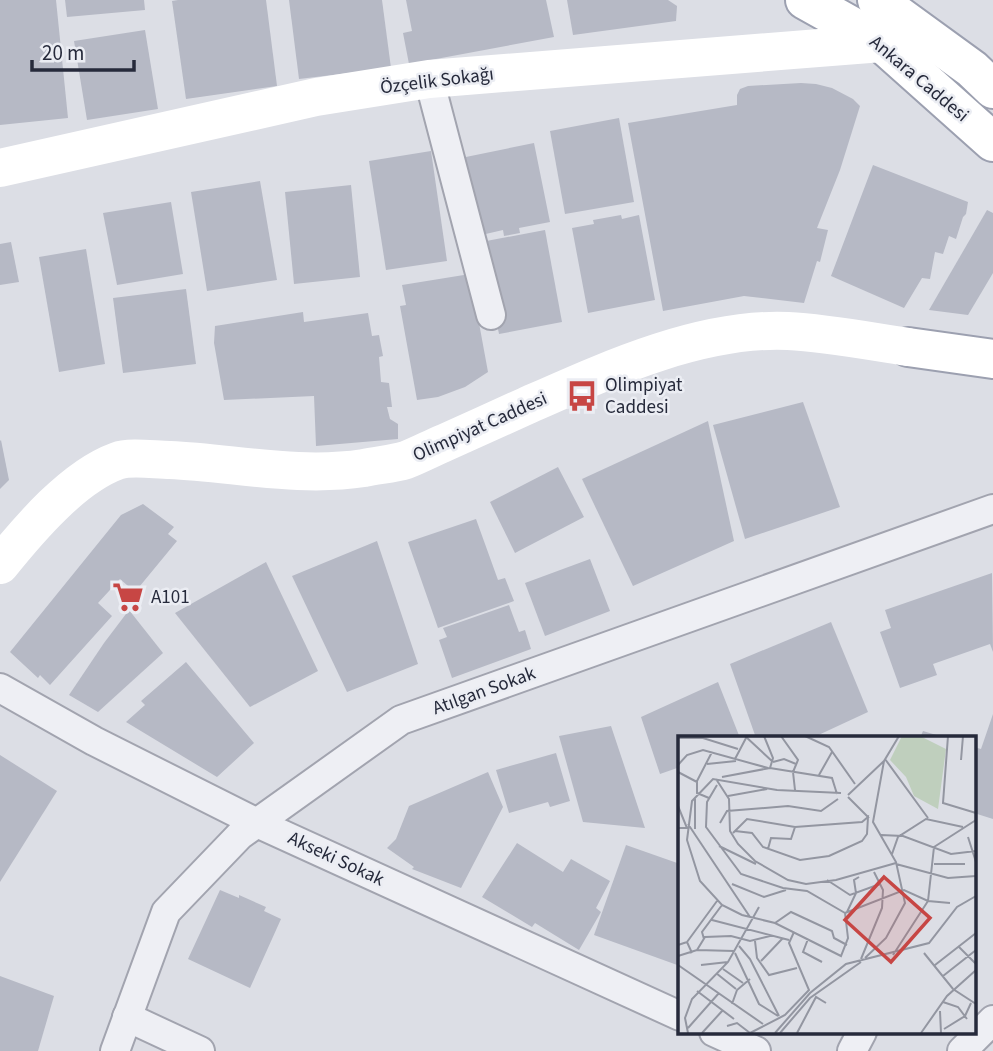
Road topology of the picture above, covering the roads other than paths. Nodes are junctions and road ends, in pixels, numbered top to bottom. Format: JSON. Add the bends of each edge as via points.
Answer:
{"nodes":[{"id":1,"x":805,"y":0,"type":"edge"},
{"id":2,"x":877,"y":0,"type":"edge"},
{"id":3,"x":882,"y":43,"type":"junction"},
{"id":4,"x":429,"y":79,"type":"junction"},
{"id":5,"x":993,"y":89,"type":"edge"},
{"id":6,"x":993,"y":142,"type":"edge"},
{"id":7,"x":0,"y":168,"type":"edge"},
{"id":8,"x":491,"y":315,"type":"dead end"},
{"id":9,"x":993,"y":339,"type":"edge"},
{"id":10,"x":908,"y":347,"type":"junction"},
{"id":11,"x":993,"y":359,"type":"edge"},
{"id":12,"x":993,"y":509,"type":"edge"},
{"id":13,"x":0,"y":565,"type":"edge"},
{"id":14,"x":0,"y":688,"type":"edge"},
{"id":15,"x":257,"y":823,"type":"junction"},
{"id":16,"x":678,"y":1015,"type":"edge"},
{"id":17,"x":127,"y":1017,"type":"junction"},
{"id":18,"x":993,"y":1020,"type":"edge"},
{"id":19,"x":718,"y":1034,"type":"edge"},
{"id":20,"x":861,"y":1034,"type":"edge"},
{"id":21,"x":115,"y":1051,"type":"edge"},
{"id":22,"x":200,"y":1051,"type":"edge"},
{"id":23,"x":756,"y":1051,"type":"edge"},
{"id":24,"x":852,"y":1051,"type":"edge"},
{"id":25,"x":962,"y":1051,"type":"edge"}],
"edges":[{"from":1,"to":3,"type":"main road","name":"Ankara Caddesi"},
{"from":2,"to":5,"type":"main road","name":"Ankara Caddesi"},
{"from":3,"to":4,"type":"main road","name":"Özçelik Sokağı"},
{"from":3,"to":6,"type":"main road","name":"Ankara Caddesi"},
{"from":4,"to":7,"type":"main road","name":"Özçelik Sokağı","via":[[316,96]]},
{"from":4,"to":8,"type":"street"},
{"from":9,"to":10,"type":"main road"},
{"from":10,"to":11,"type":"main road"},
{"from":10,"to":13,"type":"main road","name":"Olimpiyat Caddesi","via":[[786,331],[696,341],[556,393],[405,460],[364,468],[294,471],[120,460],[71,490]]},
{"from":12,"to":15,"type":"street","name":"Atılgan Sokak","via":[[401,720]]},
{"from":14,"to":15,"type":"street","name":"Akseki Sokak"},
{"from":15,"to":16,"type":"street","name":"Akseki Sokak"},
{"from":15,"to":17,"type":"street","name":"Atılgan Sokak","via":[[166,912]]},
{"from":17,"to":21,"type":"street","name":"Atılgan Sokak"},
{"from":17,"to":22,"type":"street"},
{"from":18,"to":25,"type":"street"},
{"from":19,"to":23,"type":"street"},
{"from":20,"to":24,"type":"street"}]}
